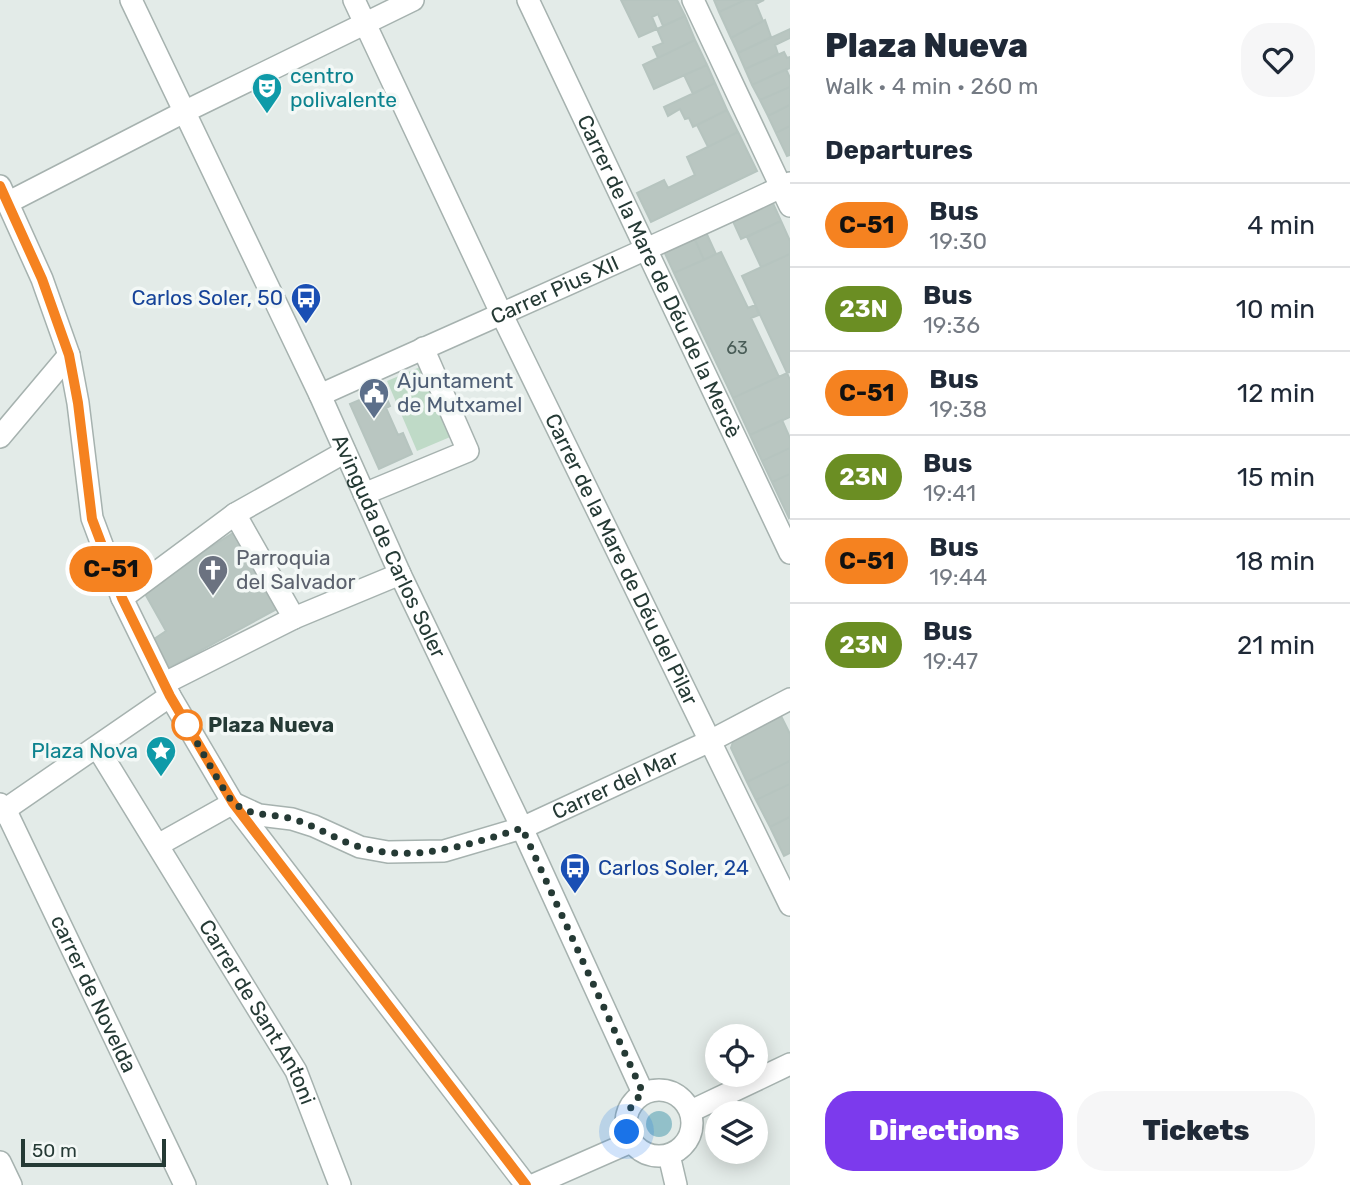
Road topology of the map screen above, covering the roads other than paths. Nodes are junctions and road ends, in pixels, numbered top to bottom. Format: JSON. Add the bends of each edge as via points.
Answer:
{"nodes":[{"id":1,"x":131,"y":0,"type":"edge"},
{"id":2,"x":354,"y":0,"type":"edge"},
{"id":3,"x":413,"y":0,"type":"edge"},
{"id":4,"x":528,"y":0,"type":"edge"},
{"id":5,"x":693,"y":0,"type":"edge"},
{"id":6,"x":365,"y":24,"type":"junction"},
{"id":7,"x":184,"y":112,"type":"junction"},
{"id":8,"x":787,"y":192,"type":"edge"},
{"id":9,"x":4,"y":194,"type":"edge"},
{"id":10,"x":646,"y":250,"type":"junction"},
{"id":11,"x":501,"y":313,"type":"junction"},
{"id":12,"x":423,"y":348,"type":"junction"},
{"id":13,"x":69,"y":355,"type":"junction"},
{"id":14,"x":320,"y":395,"type":"junction"},
{"id":15,"x":0,"y":437,"type":"edge"},
{"id":16,"x":345,"y":452,"type":"junction"},
{"id":17,"x":364,"y":494,"type":"junction"},
{"id":18,"x":235,"y":514,"type":"junction"},
{"id":19,"x":790,"y":554,"type":"edge"},
{"id":20,"x":400,"y":574,"type":"junction"},
{"id":21,"x":122,"y":598,"type":"junction"},
{"id":22,"x":294,"y":618,"type":"junction"},
{"id":23,"x":168,"y":690,"type":"junction"},
{"id":24,"x":790,"y":699,"type":"edge"},
{"id":25,"x":710,"y":741,"type":"junction"},
{"id":26,"x":97,"y":747,"type":"junction"},
{"id":27,"x":233,"y":803,"type":"junction"},
{"id":28,"x":2,"y":808,"type":"edge"},
{"id":29,"x":522,"y":828,"type":"junction"},
{"id":30,"x":158,"y":845,"type":"junction"},
{"id":31,"x":790,"y":905,"type":"edge"},
{"id":32,"x":790,"y":1064,"type":"edge"},
{"id":33,"x":643,"y":1093,"type":"junction"},
{"id":34,"x":691,"y":1111,"type":"junction"},
{"id":35,"x":631,"y":1142,"type":"junction"},
{"id":36,"x":668,"y":1155,"type":"junction"},
{"id":37,"x":0,"y":1162,"type":"edge"},
{"id":38,"x":11,"y":1185,"type":"edge"},
{"id":39,"x":185,"y":1185,"type":"edge"},
{"id":40,"x":340,"y":1185,"type":"edge"},
{"id":41,"x":526,"y":1185,"type":"edge"},
{"id":42,"x":533,"y":1185,"type":"edge"},
{"id":43,"x":676,"y":1185,"type":"edge"}],
"edges":[{"from":1,"to":7,"type":"street","name":"Avinguda de Carlos Soler"},
{"from":2,"to":6,"type":"street","name":"Carrer de la Mare de Déu del Pilar"},
{"from":3,"to":6,"type":"street"},
{"from":4,"to":10,"type":"street","name":"Carrer de la Mare de Déu de la Mercè"},
{"from":5,"to":8,"type":"street"},
{"from":6,"to":7,"type":"street"},
{"from":6,"to":11,"type":"street","name":"Carrer de la Mare de Déu del Pilar"},
{"from":7,"to":9,"type":"street"},
{"from":7,"to":14,"type":"street","name":"Avinguda de Carlos Soler"},
{"from":8,"to":10,"type":"street","name":"Carrer Pius XII"},
{"from":9,"to":13,"type":"street"},
{"from":10,"to":11,"type":"street","name":"Carrer Pius XII"},
{"from":10,"to":19,"type":"street","name":"Carrer de la Mare de Déu de la Mercè"},
{"from":11,"to":12,"type":"street","name":"Carrer Pius XII"},
{"from":11,"to":25,"type":"street","name":"Carrer de la Mare de Déu del Pilar"},
{"from":12,"to":14,"type":"street","name":"Carrer Pius XII"},
{"from":12,"to":17,"type":"street","via":[[468,451]]},
{"from":13,"to":15,"type":"street"},
{"from":13,"to":21,"type":"street","via":[[92,519]]},
{"from":14,"to":16,"type":"street","name":"Avinguda de Carlos Soler"},
{"from":16,"to":17,"type":"street","name":"Avinguda de Carlos Soler"},
{"from":16,"to":18,"type":"street"},
{"from":17,"to":20,"type":"street","name":"Avinguda de Carlos Soler"},
{"from":18,"to":21,"type":"street"},
{"from":18,"to":22,"type":"street"},
{"from":20,"to":22,"type":"street"},
{"from":20,"to":29,"type":"street","name":"Avinguda de Carlos Soler"},
{"from":21,"to":23,"type":"street"},
{"from":22,"to":23,"type":"street"},
{"from":23,"to":26,"type":"street"},
{"from":23,"to":27,"type":"street"},
{"from":24,"to":25,"type":"street","name":"Carrer del Mar"},
{"from":25,"to":29,"type":"street","name":"Carrer del Mar"},
{"from":25,"to":31,"type":"street","name":"Carrer de la Mare de Déu del Pilar"},
{"from":26,"to":28,"type":"street"},
{"from":26,"to":30,"type":"street","name":"Carrer de Sant Antoni"},
{"from":27,"to":29,"type":"street","name":"Carrer del Mar","via":[[259,815],[292,818],[360,847],[388,852],[444,851]]},
{"from":27,"to":30,"type":"street"},
{"from":27,"to":41,"type":"street"},
{"from":28,"to":39,"type":"street","name":"carrer de Novelda"},
{"from":29,"to":33,"type":"street","name":"Avinguda de Carlos Soler"},
{"from":30,"to":40,"type":"street","name":"Carrer de Sant Antoni","via":[[296,1071]]},
{"from":32,"to":34,"type":"street"},
{"from":33,"to":34,"type":"street","via":[[665,1090],[676,1094]]},
{"from":33,"to":35,"type":"street","via":[[628,1110]]},
{"from":34,"to":36,"type":"street","via":[[691,1136],[682,1148]]},
{"from":35,"to":36,"type":"street","via":[[641,1152]]},
{"from":35,"to":42,"type":"street"},
{"from":36,"to":43,"type":"street"},
{"from":37,"to":38,"type":"street"}]}
